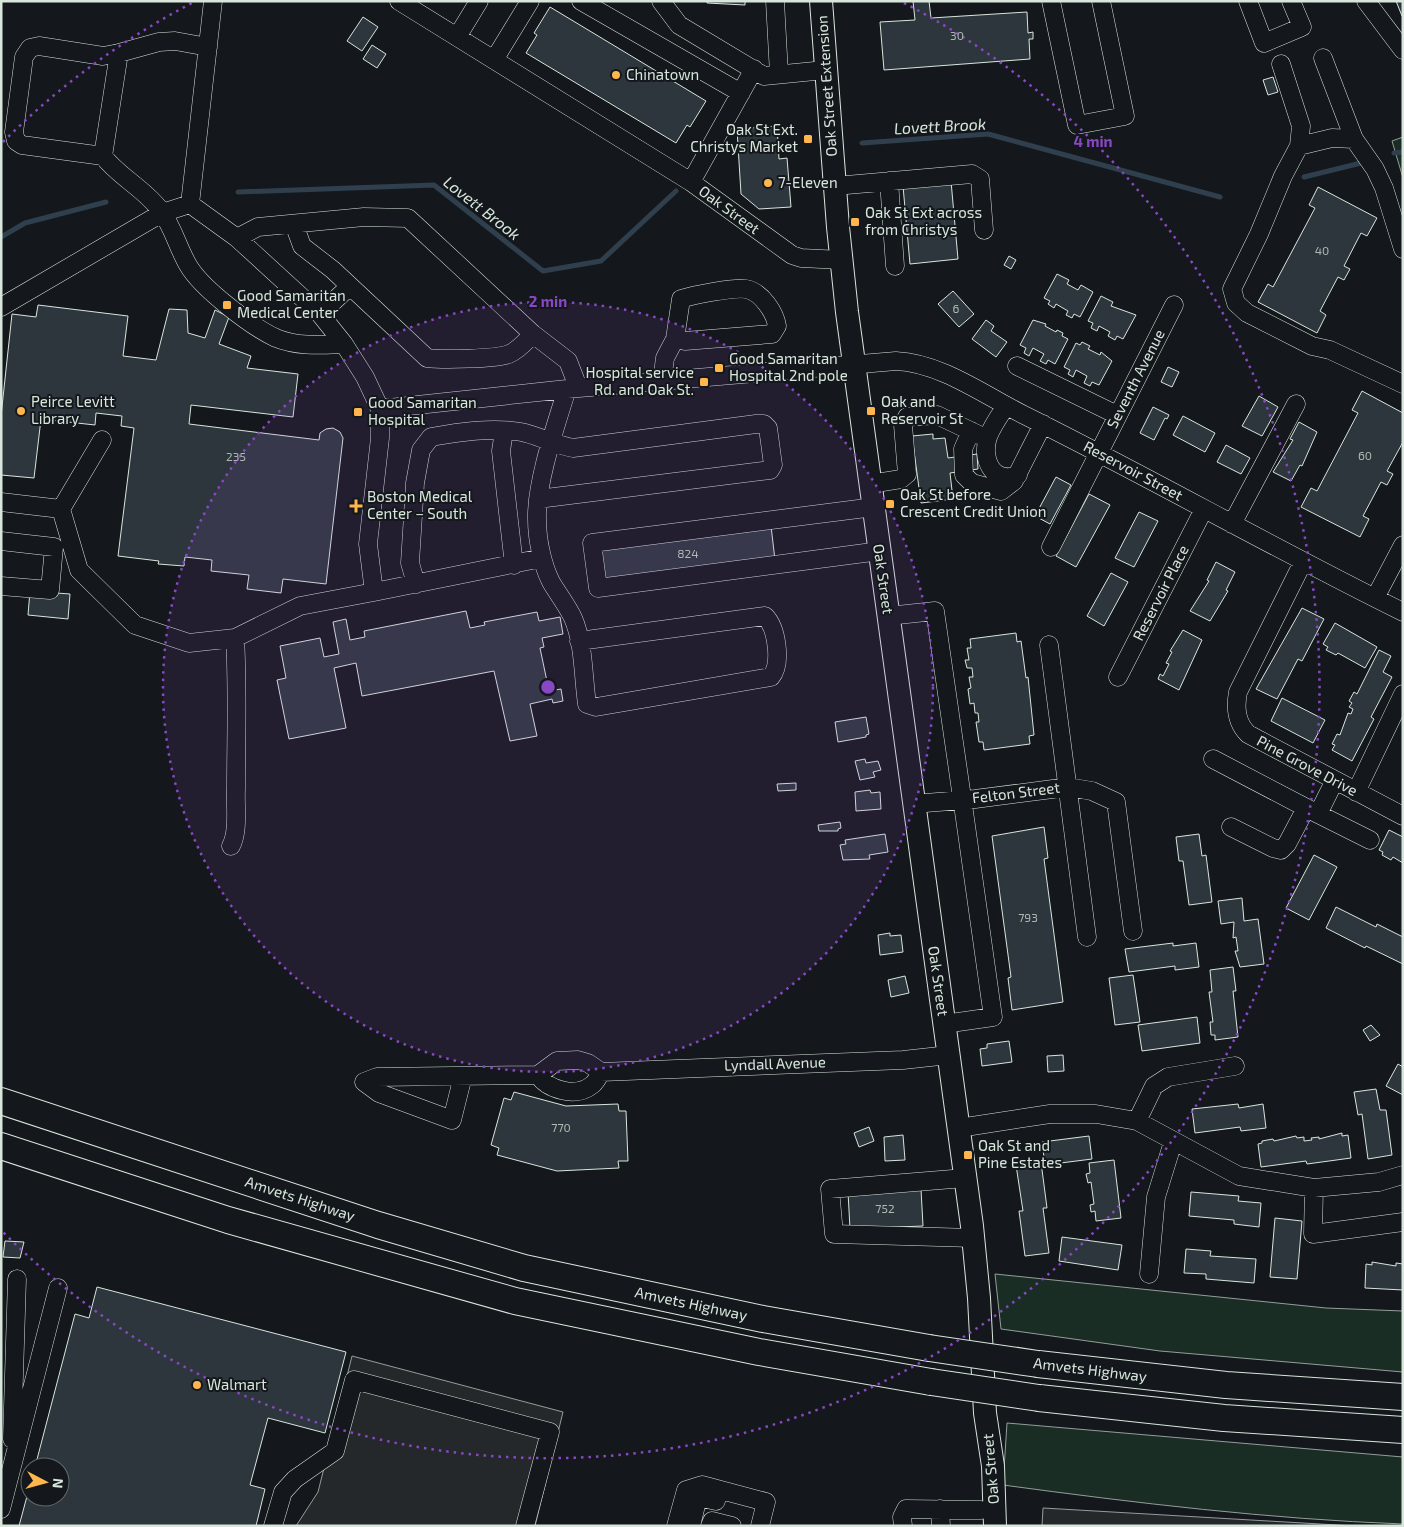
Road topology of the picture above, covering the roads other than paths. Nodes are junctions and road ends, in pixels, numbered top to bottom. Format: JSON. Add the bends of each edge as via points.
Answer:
{"nodes":[{"id":1,"x":213,"y":1,"type":"edge"},
{"id":2,"x":479,"y":1,"type":"edge"},
{"id":3,"x":530,"y":1,"type":"edge"},
{"id":4,"x":581,"y":1,"type":"edge"},
{"id":5,"x":660,"y":1,"type":"edge"},
{"id":6,"x":775,"y":1,"type":"edge"},
{"id":7,"x":821,"y":1,"type":"edge"},
{"id":8,"x":1051,"y":1,"type":"edge"},
{"id":9,"x":1101,"y":1,"type":"edge"},
{"id":10,"x":1248,"y":1,"type":"edge"},
{"id":11,"x":1291,"y":1,"type":"edge"},
{"id":12,"x":1366,"y":1,"type":"edge"},
{"id":13,"x":408,"y":4,"type":"edge"},
{"id":14,"x":457,"y":37,"type":"junction"},
{"id":15,"x":208,"y":46,"type":"junction"},
{"id":16,"x":1403,"y":50,"type":"edge"},
{"id":17,"x":119,"y":53,"type":"junction"},
{"id":18,"x":1323,"y":58,"type":"dead end"},
{"id":19,"x":494,"y":60,"type":"junction"},
{"id":20,"x":1281,"y":64,"type":"dead end"},
{"id":21,"x":754,"y":69,"type":"junction"},
{"id":22,"x":825,"y":70,"type":"junction"},
{"id":23,"x":779,"y":74,"type":"junction"},
{"id":24,"x":741,"y":92,"type":"junction"},
{"id":25,"x":1354,"y":138,"type":"junction"},
{"id":26,"x":1299,"y":146,"type":"junction"},
{"id":27,"x":103,"y":156,"type":"junction"},
{"id":28,"x":889,"y":181,"type":"junction"},
{"id":29,"x":691,"y":182,"type":"junction"},
{"id":30,"x":835,"y":186,"type":"junction"},
{"id":31,"x":190,"y":204,"type":"junction"},
{"id":32,"x":162,"y":213,"type":"junction"},
{"id":33,"x":294,"y":224,"type":"junction"},
{"id":34,"x":984,"y":230,"type":"dead end"},
{"id":35,"x":237,"y":238,"type":"junction"},
{"id":36,"x":1403,"y":249,"type":"edge"},
{"id":37,"x":842,"y":260,"type":"junction"},
{"id":38,"x":895,"y":266,"type":"dead end"},
{"id":39,"x":350,"y":286,"type":"junction"},
{"id":40,"x":1174,"y":305,"type":"dead end"},
{"id":41,"x":1,"y":307,"type":"edge"},
{"id":42,"x":320,"y":314,"type":"junction"},
{"id":43,"x":533,"y":334,"type":"junction"},
{"id":44,"x":675,"y":339,"type":"junction"},
{"id":45,"x":344,"y":344,"type":"junction"},
{"id":46,"x":854,"y":365,"type":"junction"},
{"id":47,"x":1017,"y":366,"type":"dead end"},
{"id":48,"x":662,"y":381,"type":"junction"},
{"id":49,"x":1403,"y":384,"type":"edge"},
{"id":50,"x":572,"y":388,"type":"junction"},
{"id":51,"x":1296,"y":404,"type":"dead end"},
{"id":52,"x":1006,"y":406,"type":"junction"},
{"id":53,"x":380,"y":409,"type":"junction"},
{"id":54,"x":1117,"y":415,"type":"junction"},
{"id":55,"x":1043,"y":424,"type":"junction"},
{"id":56,"x":504,"y":431,"type":"junction"},
{"id":57,"x":971,"y":431,"type":"junction"},
{"id":58,"x":988,"y":437,"type":"junction"},
{"id":59,"x":102,"y":440,"type":"dead end"},
{"id":60,"x":552,"y":444,"type":"junction"},
{"id":61,"x":1099,"y":453,"type":"junction"},
{"id":62,"x":1018,"y":475,"type":"junction"},
{"id":63,"x":870,"y":484,"type":"junction"},
{"id":64,"x":538,"y":499,"type":"junction"},
{"id":65,"x":1,"y":502,"type":"edge"},
{"id":66,"x":874,"y":507,"type":"junction"},
{"id":67,"x":61,"y":509,"type":"junction"},
{"id":68,"x":1204,"y":509,"type":"junction"},
{"id":69,"x":1232,"y":524,"type":"junction"},
{"id":70,"x":1,"y":541,"type":"edge"},
{"id":71,"x":1403,"y":545,"type":"edge"},
{"id":72,"x":1051,"y":547,"type":"dead end"},
{"id":73,"x":880,"y":551,"type":"junction"},
{"id":74,"x":542,"y":558,"type":"junction"},
{"id":75,"x":1304,"y":562,"type":"junction"},
{"id":76,"x":514,"y":565,"type":"junction"},
{"id":77,"x":416,"y":584,"type":"junction"},
{"id":78,"x":1,"y":586,"type":"edge"},
{"id":79,"x":374,"y":592,"type":"junction"},
{"id":80,"x":1375,"y":598,"type":"junction"},
{"id":81,"x":1403,"y":612,"type":"edge"},
{"id":82,"x":888,"y":616,"type":"junction"},
{"id":83,"x":235,"y":638,"type":"junction"},
{"id":84,"x":579,"y":641,"type":"junction"},
{"id":85,"x":1049,"y":645,"type":"dead end"},
{"id":86,"x":1118,"y":676,"type":"dead end"},
{"id":87,"x":1403,"y":694,"type":"edge"},
{"id":88,"x":1213,"y":759,"type":"dead end"},
{"id":89,"x":1335,"y":780,"type":"junction"},
{"id":90,"x":1068,"y":787,"type":"junction"},
{"id":91,"x":1356,"y":792,"type":"junction"},
{"id":92,"x":962,"y":800,"type":"junction"},
{"id":93,"x":913,"y":804,"type":"junction"},
{"id":94,"x":1312,"y":811,"type":"junction"},
{"id":95,"x":1403,"y":816,"type":"edge"},
{"id":96,"x":1231,"y":827,"type":"dead end"},
{"id":97,"x":1370,"y":840,"type":"dead end"},
{"id":98,"x":231,"y":846,"type":"dead end"},
{"id":99,"x":1133,"y":931,"type":"dead end"},
{"id":100,"x":1087,"y":937,"type":"dead end"},
{"id":101,"x":944,"y":1024,"type":"junction"},
{"id":102,"x":949,"y":1055,"type":"junction"},
{"id":103,"x":1235,"y":1066,"type":"dead end"},
{"id":104,"x":602,"y":1072,"type":"junction"},
{"id":105,"x":463,"y":1076,"type":"junction"},
{"id":106,"x":538,"y":1076,"type":"junction"},
{"id":107,"x":1,"y":1102,"type":"edge"},
{"id":108,"x":1137,"y":1121,"type":"junction"},
{"id":109,"x":959,"y":1128,"type":"junction"},
{"id":110,"x":1173,"y":1142,"type":"junction"},
{"id":111,"x":1,"y":1146,"type":"edge"},
{"id":112,"x":1,"y":1152,"type":"edge"},
{"id":113,"x":32,"y":1157,"type":"junction"},
{"id":114,"x":1403,"y":1175,"type":"edge"},
{"id":115,"x":966,"y":1178,"type":"junction"},
{"id":116,"x":1314,"y":1188,"type":"junction"},
{"id":117,"x":1403,"y":1222,"type":"edge"},
{"id":118,"x":974,"y":1238,"type":"junction"},
{"id":119,"x":1149,"y":1274,"type":"dead end"},
{"id":120,"x":16,"y":1279,"type":"dead end"},
{"id":121,"x":58,"y":1288,"type":"dead end"},
{"id":122,"x":1403,"y":1397,"type":"edge"},
{"id":123,"x":1403,"y":1430,"type":"edge"},
{"id":124,"x":11,"y":1472,"type":"junction"},
{"id":125,"x":1,"y":1509,"type":"edge"},
{"id":126,"x":941,"y":1517,"type":"edge"},
{"id":127,"x":761,"y":1520,"type":"edge"},
{"id":128,"x":986,"y":1521,"type":"edge"},
{"id":129,"x":273,"y":1526,"type":"edge"},
{"id":130,"x":526,"y":1526,"type":"edge"},
{"id":131,"x":676,"y":1526,"type":"edge"},
{"id":132,"x":690,"y":1526,"type":"edge"},
{"id":133,"x":710,"y":1526,"type":"edge"},
{"id":134,"x":732,"y":1526,"type":"edge"},
{"id":135,"x":903,"y":1526,"type":"edge"}],
"edges":[{"from":1,"to":15,"type":"street"},
{"from":2,"to":14,"type":"street"},
{"from":3,"to":19,"type":"street"},
{"from":4,"to":24,"type":"street"},
{"from":5,"to":21,"type":"street","via":[[679,25]]},
{"from":6,"to":23,"type":"street"},
{"from":7,"to":22,"type":"main road","name":"Oak Street Extension"},
{"from":8,"to":9,"type":"street","via":[[1077,125],[1125,116]]},
{"from":10,"to":11,"type":"street","via":[[1264,43],[1302,27]]},
{"from":12,"to":16,"type":"street"},
{"from":13,"to":14,"type":"street","name":"Oak Street"},
{"from":14,"to":19,"type":"street","name":"Oak Street"},
{"from":15,"to":17,"type":"street","via":[[159,42]]},
{"from":15,"to":31,"type":"street"},
{"from":17,"to":27,"type":"street"},
{"from":17,"to":27,"type":"street","via":[[103,56],[39,46],[30,48],[24,57],[14,132],[16,141],[22,145]]},
{"from":18,"to":25,"type":"street"},
{"from":19,"to":29,"type":"street","name":"Oak Street"},
{"from":20,"to":26,"type":"street","via":[[1301,126]]},
{"from":21,"to":23,"type":"street","via":[[764,76]]},
{"from":21,"to":24,"type":"street"},
{"from":22,"to":23,"type":"street"},
{"from":22,"to":30,"type":"main road","name":"Oak Street Extension"},
{"from":24,"to":29,"type":"street"},
{"from":25,"to":26,"type":"street","via":[[1332,138]]},
{"from":25,"to":36,"type":"street","via":[[1384,188]]},
{"from":26,"to":49,"type":"street","via":[[1232,289],[1233,297],[1247,313],[1312,346],[1330,350]]},
{"from":27,"to":32,"type":"street","via":[[148,194]]},
{"from":28,"to":30,"type":"street"},
{"from":28,"to":34,"type":"street","via":[[972,174],[980,178]]},
{"from":28,"to":38,"type":"street"},
{"from":29,"to":37,"type":"street","name":"Oak Street","via":[[792,255]]},
{"from":30,"to":37,"type":"main road","name":"Oak Street Extension"},
{"from":31,"to":32,"type":"street"},
{"from":31,"to":35,"type":"street"},
{"from":32,"to":41,"type":"street"},
{"from":32,"to":45,"type":"street","via":[[188,266],[204,285],[254,324],[276,338],[309,346]]},
{"from":33,"to":35,"type":"street","via":[[258,227]]},
{"from":33,"to":39,"type":"street","via":[[302,246]]},
{"from":33,"to":43,"type":"street","via":[[364,217],[408,218]]},
{"from":35,"to":42,"type":"street"},
{"from":37,"to":46,"type":"main road","name":"Oak Street"},
{"from":39,"to":42,"type":"street"},
{"from":39,"to":43,"type":"street","via":[[427,358],[507,355]]},
{"from":40,"to":54,"type":"street","name":"Seventh Avenue"},
{"from":42,"to":45,"type":"street"},
{"from":43,"to":50,"type":"street","via":[[568,361]]},
{"from":44,"to":44,"type":"street","via":[[681,299],[746,289],[759,295],[777,326],[772,334],[685,341]]},
{"from":44,"to":48,"type":"street","via":[[665,358]]},
{"from":45,"to":53,"type":"street"},
{"from":46,"to":48,"type":"street","name":"Reservoir Street"},
{"from":46,"to":52,"type":"street","name":"Reservoir Street","via":[[915,362]]},
{"from":46,"to":63,"type":"main road","name":"Oak Street"},
{"from":47,"to":54,"type":"street"},
{"from":48,"to":50,"type":"street","name":"Reservoir Street"},
{"from":50,"to":53,"type":"street","name":"Reservoir Street"},
{"from":50,"to":60,"type":"street"},
{"from":51,"to":69,"type":"street"},
{"from":52,"to":55,"type":"street","name":"Reservoir Street"},
{"from":52,"to":58,"type":"street"},
{"from":53,"to":79,"type":"street","via":[[380,438],[368,544]]},
{"from":54,"to":61,"type":"street","name":"Seventh Avenue"},
{"from":55,"to":61,"type":"street","name":"Reservoir Street"},
{"from":55,"to":62,"type":"street"},
{"from":56,"to":60,"type":"street","via":[[522,432]]},
{"from":56,"to":76,"type":"street","via":[[501,451]]},
{"from":56,"to":77,"type":"street","via":[[431,437],[421,450],[415,483],[410,564]]},
{"from":57,"to":58,"type":"street"},
{"from":57,"to":62,"type":"street","via":[[962,455],[966,478],[983,487],[1001,491]]},
{"from":57,"to":63,"type":"street","via":[[937,415],[907,417],[903,425],[907,474],[901,479]]},
{"from":58,"to":62,"type":"street","via":[[991,471],[1002,476]]},
{"from":59,"to":67,"type":"street"},
{"from":60,"to":64,"type":"street"},
{"from":60,"to":64,"type":"street","via":[[573,448],[764,424],[768,428],[772,465],[764,472]]},
{"from":61,"to":68,"type":"street","name":"Reservoir Street"},
{"from":61,"to":72,"type":"street","name":"Seventh Avenue"},
{"from":63,"to":66,"type":"main road","name":"Oak Street"},
{"from":64,"to":74,"type":"street"},
{"from":65,"to":67,"type":"street"},
{"from":66,"to":73,"type":"main road","name":"Oak Street"},
{"from":66,"to":73,"type":"street","via":[[592,543],[598,588]]},
{"from":67,"to":83,"type":"street","via":[[79,570],[135,625],[188,643]]},
{"from":68,"to":69,"type":"street","name":"Reservoir Street"},
{"from":68,"to":86,"type":"street","name":"Reservoir Place"},
{"from":69,"to":75,"type":"street","name":"Reservoir Street"},
{"from":70,"to":78,"type":"street","via":[[54,547],[50,590]]},
{"from":71,"to":80,"type":"street"},
{"from":73,"to":82,"type":"main road","name":"Oak Street"},
{"from":74,"to":76,"type":"street"},
{"from":74,"to":84,"type":"street","via":[[551,581],[573,617]]},
{"from":75,"to":80,"type":"street","name":"Reservoir Street"},
{"from":75,"to":89,"type":"street","name":"Pine Grove Drive","via":[[1238,692],[1236,713],[1248,734]]},
{"from":76,"to":77,"type":"street"},
{"from":77,"to":79,"type":"street"},
{"from":79,"to":83,"type":"street","via":[[300,606]]},
{"from":80,"to":81,"type":"street","name":"Reservoir Street"},
{"from":82,"to":92,"type":"street","via":[[935,611]]},
{"from":82,"to":93,"type":"main road","name":"Oak Street"},
{"from":83,"to":98,"type":"street","via":[[236,795]]},
{"from":84,"to":84,"type":"street","via":[[587,704],[596,707],[771,677],[777,670],[771,622],[765,616]]},
{"from":85,"to":90,"type":"street"},
{"from":87,"to":91,"type":"street"},
{"from":88,"to":94,"type":"street"},
{"from":89,"to":91,"type":"street","name":"Pine Grove Drive"},
{"from":89,"to":94,"type":"street"},
{"from":90,"to":92,"type":"street","name":"Felton Street"},
{"from":90,"to":99,"type":"street","name":"Felton Street","via":[[1092,791],[1116,802]]},
{"from":90,"to":100,"type":"street"},
{"from":91,"to":95,"type":"street","name":"Pine Grove Drive"},
{"from":92,"to":93,"type":"street","name":"Felton Street"},
{"from":92,"to":101,"type":"street","via":[[993,1017]]},
{"from":93,"to":101,"type":"main road","name":"Oak Street"},
{"from":94,"to":96,"type":"street","via":[[1281,850]]},
{"from":94,"to":97,"type":"street"},
{"from":101,"to":102,"type":"main road","name":"Oak Street"},
{"from":102,"to":104,"type":"street","name":"Lyndall Avenue","via":[[903,1060]]},
{"from":102,"to":109,"type":"main road","name":"Oak Street"},
{"from":103,"to":108,"type":"street","via":[[1168,1077],[1154,1086]]},
{"from":104,"to":106,"type":"street","name":"Lyndall Avenue","via":[[578,1060],[557,1061]]},
{"from":104,"to":106,"type":"street","via":[[591,1086],[578,1090],[558,1090],[543,1083]]},
{"from":105,"to":105,"type":"street","via":[[452,1120],[379,1093],[364,1082],[377,1077]]},
{"from":105,"to":106,"type":"street"},
{"from":107,"to":122,"type":"highway","name":"Amvets Highway","bridge":true,"via":[[378,1225],[524,1268],[763,1319],[1038,1364],[1226,1385]]},
{"from":108,"to":109,"type":"street","via":[[1096,1114],[1050,1114]]},
{"from":108,"to":110,"type":"street"},
{"from":109,"to":115,"type":"main road","name":"Oak Street"},
{"from":110,"to":116,"type":"street","via":[[1239,1176]]},
{"from":110,"to":119,"type":"street","via":[[1156,1196]]},
{"from":111,"to":113,"type":"highway"},
{"from":112,"to":113,"type":"highway"},
{"from":113,"to":123,"type":"highway","bridge":true,"via":[[228,1220],[515,1301],[759,1352],[1040,1398],[1234,1419]]},
{"from":114,"to":116,"type":"street","via":[[1379,1182]]},
{"from":115,"to":118,"type":"main road","name":"Oak Street"},
{"from":115,"to":118,"type":"street","via":[[830,1188],[834,1234]]},
{"from":116,"to":117,"type":"street","via":[[1313,1234]]},
{"from":118,"to":128,"type":"main road","name":"Oak Street","via":[[985,1413],[980,1464]]},
{"from":120,"to":124,"type":"street"},
{"from":121,"to":124,"type":"street"},
{"from":124,"to":125,"type":"street"},
{"from":126,"to":128,"type":"street"},
{"from":126,"to":135,"type":"street","via":[[906,1509],[902,1517]]},
{"from":127,"to":131,"type":"street","via":[[766,1502],[702,1485],[686,1490]]},
{"from":127,"to":132,"type":"street","via":[[698,1496]]},
{"from":129,"to":130,"type":"street","via":[[283,1492],[295,1479],[335,1451],[354,1380],[550,1432]]},
{"from":133,"to":134,"type":"street","via":[[712,1521]]}]}
